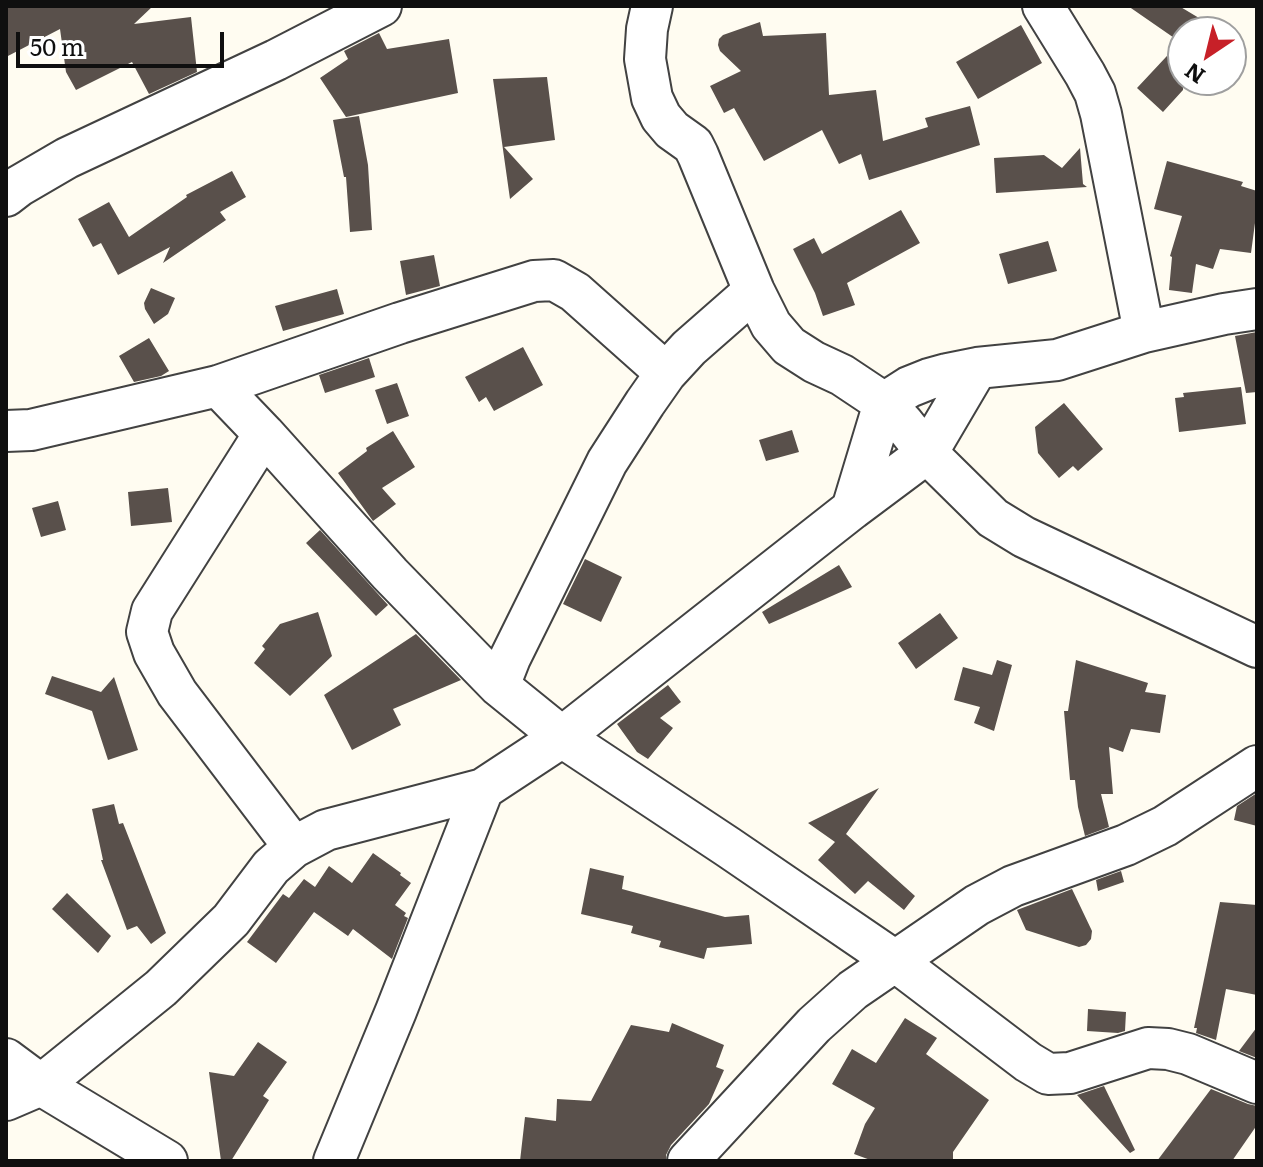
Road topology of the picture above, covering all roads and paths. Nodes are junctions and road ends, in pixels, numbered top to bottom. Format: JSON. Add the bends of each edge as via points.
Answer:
{"nodes":[{"id":1,"x":381,"y":6,"type":"edge"},
{"id":2,"x":652,"y":6,"type":"edge"},
{"id":3,"x":1043,"y":6,"type":"edge"},
{"id":4,"x":15,"y":178,"type":"edge"},
{"id":5,"x":754,"y":291,"type":"junction"},
{"id":6,"x":1257,"y":309,"type":"edge"},
{"id":7,"x":1144,"y":332,"type":"junction"},
{"id":8,"x":977,"y":368,"type":"junction"},
{"id":9,"x":666,"y":373,"type":"junction"},
{"id":10,"x":218,"y":386,"type":"junction"},
{"id":11,"x":884,"y":403,"type":"junction"},
{"id":12,"x":6,"y":431,"type":"edge"},
{"id":13,"x":264,"y":434,"type":"junction"},
{"id":14,"x":927,"y":453,"type":"junction"},
{"id":15,"x":852,"y":509,"type":"junction"},
{"id":16,"x":1257,"y":647,"type":"edge"},
{"id":17,"x":499,"y":686,"type":"junction"},
{"id":18,"x":562,"y":737,"type":"junction"},
{"id":19,"x":1257,"y":766,"type":"edge"},
{"id":20,"x":483,"y":789,"type":"junction"},
{"id":21,"x":294,"y":847,"type":"junction"},
{"id":22,"x":895,"y":961,"type":"junction"},
{"id":23,"x":6,"y":1059,"type":"edge"},
{"id":24,"x":1257,"y":1083,"type":"edge"},
{"id":25,"x":23,"y":1092,"type":"edge"},
{"id":26,"x":167,"y":1161,"type":"edge"},
{"id":27,"x":334,"y":1161,"type":"edge"},
{"id":28,"x":688,"y":1161,"type":"edge"}],
"edges":[{"from":1,"to":4,"type":"street","via":[[262,67]]},
{"from":2,"to":5,"type":"street","via":[[645,59],[652,98],[672,130],[693,145]]},
{"from":3,"to":7,"type":"street","via":[[1095,93]]},
{"from":5,"to":9,"type":"street"},
{"from":5,"to":11,"type":"street","via":[[789,346]]},
{"from":6,"to":7,"type":"street"},
{"from":7,"to":8,"type":"street","via":[[1057,360]]},
{"from":8,"to":11,"type":"street","via":[[929,379]]},
{"from":8,"to":14,"type":"street"},
{"from":9,"to":10,"type":"street","via":[[575,292],[554,280],[534,281],[400,323]]},
{"from":9,"to":17,"type":"street","via":[[607,462]]},
{"from":10,"to":12,"type":"street","via":[[31,430]]},
{"from":10,"to":13,"type":"street"},
{"from":11,"to":14,"type":"street"},
{"from":11,"to":15,"type":"street"},
{"from":13,"to":17,"type":"street"},
{"from":13,"to":21,"type":"street","via":[[152,611],[147,632],[177,693]]},
{"from":14,"to":15,"type":"street"},
{"from":14,"to":16,"type":"street","via":[[993,518],[1024,537]]},
{"from":15,"to":18,"type":"street"},
{"from":17,"to":18,"type":"street"},
{"from":18,"to":20,"type":"street"},
{"from":18,"to":22,"type":"street"},
{"from":19,"to":22,"type":"street","via":[[1139,839],[1013,886],[977,905]]},
{"from":20,"to":21,"type":"street","via":[[326,830]]},
{"from":20,"to":27,"type":"street"},
{"from":21,"to":25,"type":"street","via":[[271,867],[231,920],[161,988]]},
{"from":22,"to":24,"type":"street","via":[[1048,1074],[1070,1073],[1148,1048],[1188,1054]]},
{"from":22,"to":28,"type":"street","via":[[814,1025]]},
{"from":23,"to":25,"type":"street"},
{"from":25,"to":26,"type":"street"}]}
